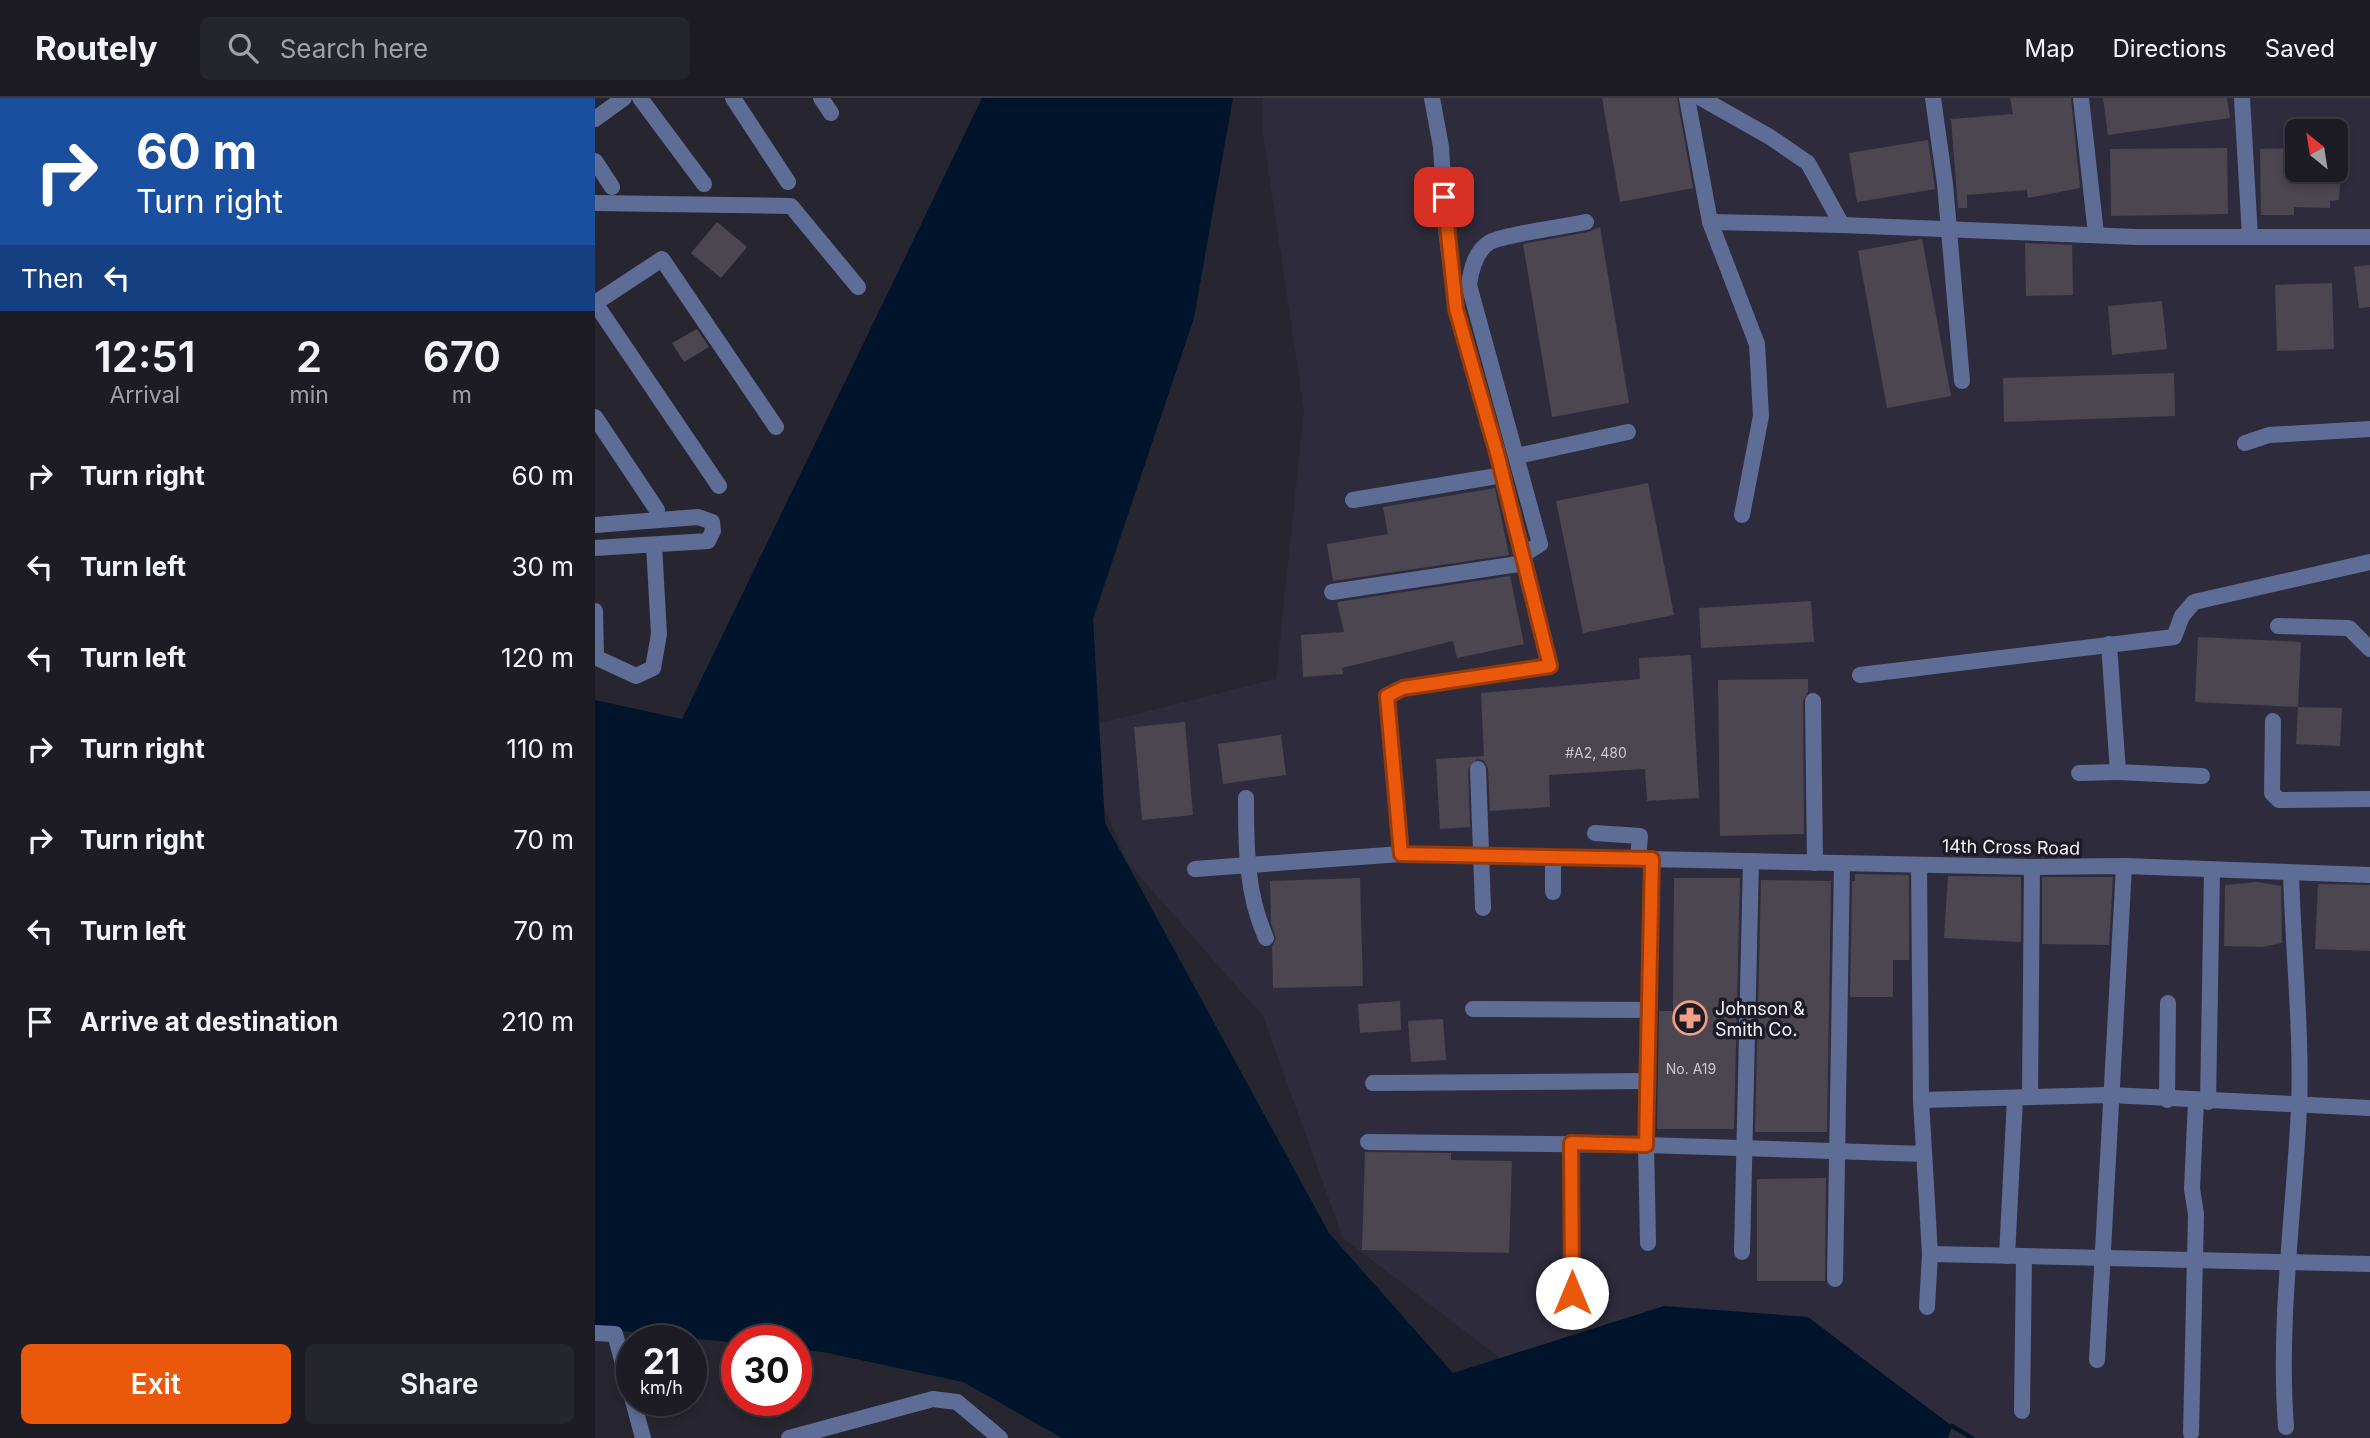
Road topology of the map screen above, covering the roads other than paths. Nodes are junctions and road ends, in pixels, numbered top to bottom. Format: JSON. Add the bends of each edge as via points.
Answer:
{"nodes":[{"id":1,"x":624,"y":98,"type":"edge"},
{"id":2,"x":640,"y":98,"type":"edge"},
{"id":3,"x":733,"y":98,"type":"edge"},
{"id":4,"x":821,"y":98,"type":"edge"},
{"id":5,"x":1432,"y":98,"type":"edge"},
{"id":6,"x":1686,"y":98,"type":"edge"},
{"id":7,"x":1701,"y":98,"type":"edge"},
{"id":8,"x":1933,"y":98,"type":"edge"},
{"id":9,"x":2081,"y":98,"type":"edge"},
{"id":10,"x":2242,"y":98,"type":"edge"},
{"id":11,"x":831,"y":113,"type":"dead end"},
{"id":12,"x":595,"y":119,"type":"edge"},
{"id":13,"x":595,"y":161,"type":"edge"},
{"id":14,"x":788,"y":182,"type":"dead end"},
{"id":15,"x":704,"y":184,"type":"dead end"},
{"id":16,"x":612,"y":187,"type":"dead end"},
{"id":17,"x":595,"y":203,"type":"edge"},
{"id":18,"x":1586,"y":222,"type":"dead end"},
{"id":19,"x":1710,"y":222,"type":"junction"},
{"id":20,"x":1842,"y":225,"type":"junction"},
{"id":21,"x":1947,"y":227,"type":"junction"},
{"id":22,"x":2096,"y":234,"type":"junction"},
{"id":23,"x":2249,"y":237,"type":"junction"},
{"id":24,"x":2370,"y":237,"type":"edge"},
{"id":25,"x":858,"y":287,"type":"dead end"},
{"id":26,"x":595,"y":303,"type":"edge"},
{"id":27,"x":1962,"y":381,"type":"dead end"},
{"id":28,"x":595,"y":417,"type":"edge"},
{"id":29,"x":776,"y":427,"type":"dead end"},
{"id":30,"x":2370,"y":429,"type":"edge"},
{"id":31,"x":1628,"y":432,"type":"dead end"},
{"id":32,"x":2245,"y":443,"type":"dead end"},
{"id":33,"x":1517,"y":457,"type":"junction"},
{"id":34,"x":1503,"y":475,"type":"junction"},
{"id":35,"x":719,"y":486,"type":"dead end"},
{"id":36,"x":1353,"y":500,"type":"dead end"},
{"id":37,"x":657,"y":510,"type":"dead end"},
{"id":38,"x":1742,"y":515,"type":"dead end"},
{"id":39,"x":595,"y":525,"type":"edge"},
{"id":40,"x":654,"y":545,"type":"junction"},
{"id":41,"x":595,"y":548,"type":"edge"},
{"id":42,"x":1524,"y":559,"type":"junction"},
{"id":43,"x":2370,"y":562,"type":"edge"},
{"id":44,"x":1332,"y":592,"type":"dead end"},
{"id":45,"x":595,"y":611,"type":"edge"},
{"id":46,"x":2278,"y":626,"type":"dead end"},
{"id":47,"x":2109,"y":644,"type":"junction"},
{"id":48,"x":2370,"y":649,"type":"edge"},
{"id":49,"x":595,"y":657,"type":"edge"},
{"id":50,"x":1860,"y":675,"type":"dead end"},
{"id":51,"x":1813,"y":701,"type":"dead end"},
{"id":52,"x":2273,"y":721,"type":"dead end"},
{"id":53,"x":1478,"y":769,"type":"dead end"},
{"id":54,"x":2118,"y":772,"type":"junction"},
{"id":55,"x":2078,"y":773,"type":"dead end"},
{"id":56,"x":2202,"y":776,"type":"dead end"},
{"id":57,"x":1246,"y":798,"type":"dead end"},
{"id":58,"x":2370,"y":799,"type":"edge"},
{"id":59,"x":1595,"y":833,"type":"dead end"},
{"id":60,"x":1401,"y":854,"type":"junction"},
{"id":61,"x":1481,"y":856,"type":"junction"},
{"id":62,"x":1553,"y":857,"type":"junction"},
{"id":63,"x":1645,"y":859,"type":"junction"},
{"id":64,"x":1751,"y":861,"type":"junction"},
{"id":65,"x":1815,"y":863,"type":"junction"},
{"id":66,"x":1842,"y":863,"type":"junction"},
{"id":67,"x":1247,"y":865,"type":"junction"},
{"id":68,"x":1919,"y":865,"type":"junction"},
{"id":69,"x":2124,"y":866,"type":"junction"},
{"id":70,"x":2032,"y":867,"type":"junction"},
{"id":71,"x":1195,"y":869,"type":"dead end"},
{"id":72,"x":2212,"y":871,"type":"junction"},
{"id":73,"x":2291,"y":873,"type":"junction"},
{"id":74,"x":2370,"y":875,"type":"edge"},
{"id":75,"x":1553,"y":892,"type":"dead end"},
{"id":76,"x":1483,"y":908,"type":"dead end"},
{"id":77,"x":1266,"y":938,"type":"dead end"},
{"id":78,"x":2168,"y":1003,"type":"dead end"},
{"id":79,"x":1473,"y":1009,"type":"dead end"},
{"id":80,"x":1649,"y":1010,"type":"junction"},
{"id":81,"x":1647,"y":1081,"type":"junction"},
{"id":82,"x":1373,"y":1083,"type":"dead end"},
{"id":83,"x":2111,"y":1095,"type":"junction"},
{"id":84,"x":2022,"y":1097,"type":"junction"},
{"id":85,"x":1920,"y":1100,"type":"junction"},
{"id":86,"x":2167,"y":1100,"type":"junction"},
{"id":87,"x":2202,"y":1102,"type":"junction"},
{"id":88,"x":2299,"y":1105,"type":"junction"},
{"id":89,"x":2370,"y":1108,"type":"edge"},
{"id":90,"x":1368,"y":1142,"type":"dead end"},
{"id":91,"x":1571,"y":1143,"type":"junction"},
{"id":92,"x":1646,"y":1145,"type":"junction"},
{"id":93,"x":1746,"y":1148,"type":"junction"},
{"id":94,"x":1839,"y":1151,"type":"junction"},
{"id":95,"x":1924,"y":1154,"type":"junction"},
{"id":96,"x":1648,"y":1243,"type":"dead end"},
{"id":97,"x":1742,"y":1252,"type":"dead end"},
{"id":98,"x":1930,"y":1254,"type":"junction"},
{"id":99,"x":2007,"y":1256,"type":"junction"},
{"id":100,"x":2025,"y":1256,"type":"junction"},
{"id":101,"x":2102,"y":1258,"type":"junction"},
{"id":102,"x":2193,"y":1260,"type":"junction"},
{"id":103,"x":2287,"y":1262,"type":"junction"},
{"id":104,"x":2370,"y":1264,"type":"edge"},
{"id":105,"x":1835,"y":1279,"type":"dead end"},
{"id":106,"x":1927,"y":1307,"type":"dead end"},
{"id":107,"x":1572,"y":1318,"type":"dead end"},
{"id":108,"x":595,"y":1333,"type":"edge"},
{"id":109,"x":2097,"y":1360,"type":"dead end"},
{"id":110,"x":2022,"y":1411,"type":"dead end"},
{"id":111,"x":2286,"y":1427,"type":"dead end"},
{"id":112,"x":2191,"y":1433,"type":"dead end"},
{"id":113,"x":643,"y":1438,"type":"edge"},
{"id":114,"x":789,"y":1438,"type":"edge"},
{"id":115,"x":1000,"y":1438,"type":"edge"}],
"edges":[{"from":1,"to":12,"type":"street"},
{"from":2,"to":15,"type":"street"},
{"from":3,"to":14,"type":"street"},
{"from":4,"to":11,"type":"street"},
{"from":5,"to":34,"type":"street","via":[[1456,309]]},
{"from":6,"to":19,"type":"street"},
{"from":7,"to":20,"type":"street","via":[[1808,163]]},
{"from":8,"to":21,"type":"street"},
{"from":9,"to":22,"type":"street"},
{"from":10,"to":23,"type":"street"},
{"from":13,"to":16,"type":"street"},
{"from":17,"to":25,"type":"street","via":[[791,206]]},
{"from":18,"to":33,"type":"street","via":[[1490,242],[1471,269],[1469,285]]},
{"from":19,"to":20,"type":"street"},
{"from":19,"to":38,"type":"street","via":[[1757,344],[1761,416]]},
{"from":20,"to":21,"type":"street"},
{"from":21,"to":22,"type":"street"},
{"from":21,"to":27,"type":"street"},
{"from":22,"to":23,"type":"street"},
{"from":23,"to":24,"type":"street"},
{"from":26,"to":29,"type":"street","via":[[662,259]]},
{"from":26,"to":35,"type":"street"},
{"from":28,"to":37,"type":"street"},
{"from":30,"to":32,"type":"street","via":[[2269,435]]},
{"from":31,"to":33,"type":"street"},
{"from":33,"to":42,"type":"street","via":[[1540,544]]},
{"from":34,"to":36,"type":"street"},
{"from":34,"to":42,"type":"street"},
{"from":39,"to":40,"type":"street","via":[[698,517],[712,522],[708,541]]},
{"from":40,"to":41,"type":"street"},
{"from":40,"to":49,"type":"street","via":[[660,634],[653,668],[636,676]]},
{"from":42,"to":44,"type":"street"},
{"from":42,"to":60,"type":"street","via":[[1550,666],[1403,688],[1387,696]]},
{"from":43,"to":47,"type":"street","via":[[2194,602],[2174,637]]},
{"from":45,"to":49,"type":"street"},
{"from":46,"to":48,"type":"street","via":[[2349,628]]},
{"from":47,"to":50,"type":"street"},
{"from":47,"to":54,"type":"street"},
{"from":51,"to":65,"type":"street"},
{"from":52,"to":58,"type":"street","via":[[2272,793],[2279,800]]},
{"from":53,"to":61,"type":"street"},
{"from":54,"to":55,"type":"street"},
{"from":54,"to":56,"type":"street"},
{"from":57,"to":67,"type":"street"},
{"from":59,"to":63,"type":"street","via":[[1640,836]]},
{"from":60,"to":61,"type":"street","name":"14th Cross Road"},
{"from":60,"to":67,"type":"street","name":"14th Cross Road"},
{"from":61,"to":62,"type":"street","name":"14th Cross Road"},
{"from":61,"to":76,"type":"street"},
{"from":62,"to":63,"type":"street","name":"14th Cross Road"},
{"from":62,"to":75,"type":"street"},
{"from":63,"to":64,"type":"street","name":"14th Cross Road"},
{"from":63,"to":80,"type":"street"},
{"from":64,"to":65,"type":"street","name":"14th Cross Road"},
{"from":64,"to":93,"type":"street"},
{"from":65,"to":66,"type":"street","name":"14th Cross Road"},
{"from":66,"to":68,"type":"street","name":"14th Cross Road"},
{"from":66,"to":94,"type":"street"},
{"from":67,"to":71,"type":"street","name":"14th Cross Road"},
{"from":67,"to":77,"type":"street","via":[[1252,900]]},
{"from":68,"to":70,"type":"street","name":"14th Cross Road"},
{"from":68,"to":85,"type":"street"},
{"from":69,"to":70,"type":"street","name":"14th Cross Road"},
{"from":69,"to":72,"type":"street","name":"14th Cross Road"},
{"from":69,"to":83,"type":"street"},
{"from":70,"to":84,"type":"street"},
{"from":72,"to":73,"type":"street","name":"14th Cross Road"},
{"from":72,"to":87,"type":"street"},
{"from":73,"to":74,"type":"street","name":"14th Cross Road"},
{"from":73,"to":88,"type":"street"},
{"from":78,"to":86,"type":"street"},
{"from":79,"to":80,"type":"street"},
{"from":80,"to":81,"type":"street"},
{"from":81,"to":82,"type":"street"},
{"from":81,"to":92,"type":"street"},
{"from":83,"to":84,"type":"street"},
{"from":83,"to":86,"type":"street"},
{"from":83,"to":101,"type":"street"},
{"from":84,"to":85,"type":"street"},
{"from":84,"to":99,"type":"street"},
{"from":85,"to":95,"type":"street"},
{"from":86,"to":87,"type":"street"},
{"from":87,"to":88,"type":"street"},
{"from":87,"to":102,"type":"street","via":[[2192,1189],[2196,1214]]},
{"from":88,"to":89,"type":"street"},
{"from":88,"to":103,"type":"street"},
{"from":90,"to":91,"type":"street"},
{"from":91,"to":92,"type":"street"},
{"from":91,"to":107,"type":"street"},
{"from":92,"to":93,"type":"street"},
{"from":92,"to":96,"type":"street"},
{"from":93,"to":94,"type":"street"},
{"from":93,"to":97,"type":"street"},
{"from":94,"to":95,"type":"street"},
{"from":94,"to":105,"type":"street"},
{"from":95,"to":98,"type":"street"},
{"from":98,"to":99,"type":"street"},
{"from":98,"to":106,"type":"street"},
{"from":99,"to":100,"type":"street"},
{"from":100,"to":101,"type":"street"},
{"from":100,"to":110,"type":"street"},
{"from":101,"to":102,"type":"street"},
{"from":101,"to":109,"type":"street"},
{"from":102,"to":103,"type":"street"},
{"from":102,"to":112,"type":"street"},
{"from":103,"to":104,"type":"street"},
{"from":103,"to":111,"type":"street"},
{"from":108,"to":113,"type":"street","via":[[615,1334]]},
{"from":114,"to":115,"type":"street","via":[[933,1399],[957,1402]]}]}
